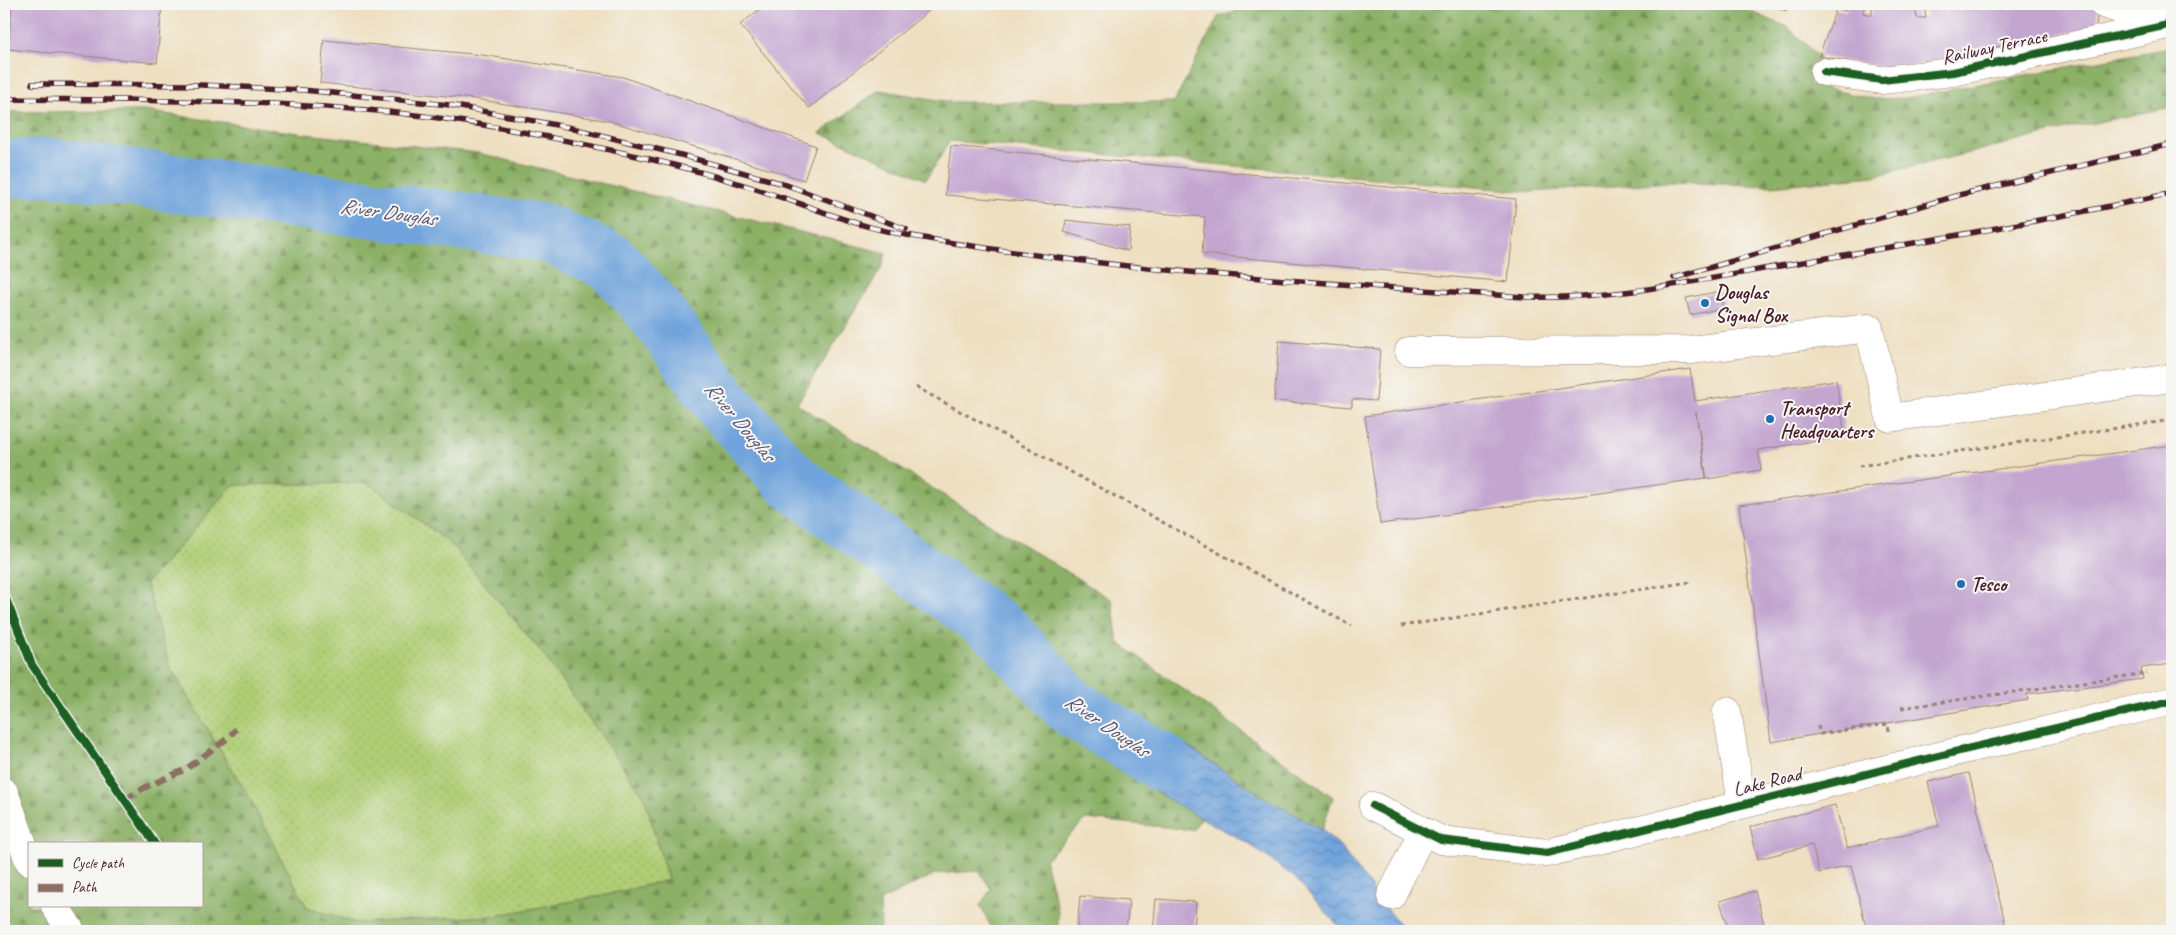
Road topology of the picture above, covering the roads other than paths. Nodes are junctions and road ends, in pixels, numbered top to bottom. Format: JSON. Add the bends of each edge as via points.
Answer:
{"nodes":[{"id":1,"x":2103,"y":4,"type":"edge"},
{"id":2,"x":2170,"y":14,"type":"edge"},
{"id":3,"x":1824,"y":72,"type":"dead end"},
{"id":4,"x":1409,"y":351,"type":"dead end"},
{"id":5,"x":2172,"y":378,"type":"edge"},
{"id":6,"x":2172,"y":701,"type":"edge"},
{"id":7,"x":1727,"y":711,"type":"dead end"},
{"id":8,"x":4,"y":792,"type":"edge"},
{"id":9,"x":1742,"y":804,"type":"junction"},
{"id":10,"x":1373,"y":806,"type":"dead end"},
{"id":11,"x":1423,"y":831,"type":"junction"},
{"id":12,"x":28,"y":858,"type":"edge"},
{"id":13,"x":1391,"y":896,"type":"dead end"},
{"id":14,"x":56,"y":908,"type":"edge"},
{"id":15,"x":71,"y":931,"type":"edge"}],
"edges":[{"from":1,"to":2,"type":"street"},
{"from":2,"to":3,"type":"street","name":"Railway Terrace","via":[[1953,72],[1882,80]]},
{"from":4,"to":5,"type":"street","via":[[1691,350],[1869,328],[1890,418]]},
{"from":6,"to":9,"type":"street","name":"Lake Road"},
{"from":7,"to":9,"type":"street"},
{"from":8,"to":12,"type":"street"},
{"from":9,"to":11,"type":"street","name":"Lake Road","via":[[1547,853],[1441,840]]},
{"from":10,"to":11,"type":"street","name":"Lake Road"},
{"from":11,"to":13,"type":"street"},
{"from":14,"to":15,"type":"street"}]}
